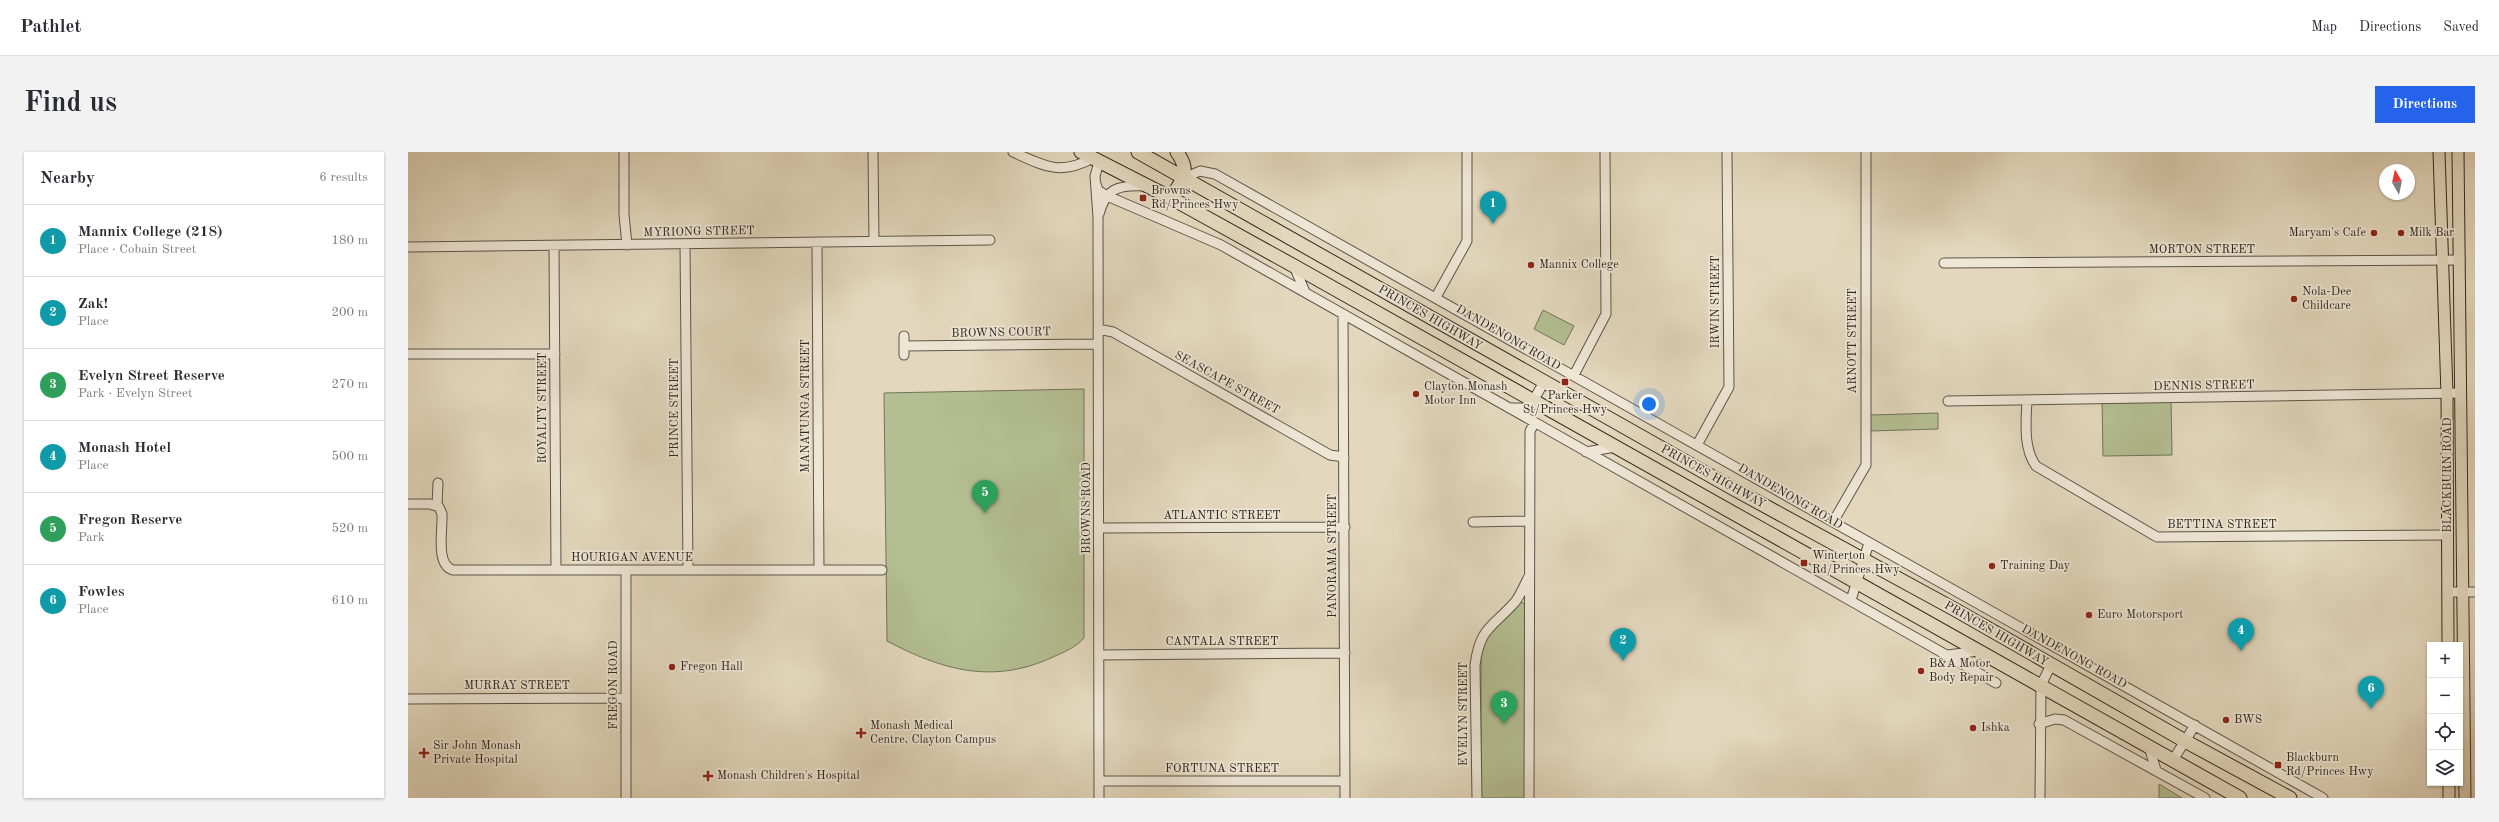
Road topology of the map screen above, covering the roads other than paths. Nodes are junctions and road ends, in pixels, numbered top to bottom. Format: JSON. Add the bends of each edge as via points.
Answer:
{"nodes":[{"id":1,"x":624,"y":152,"type":"edge"},
{"id":2,"x":873,"y":152,"type":"edge"},
{"id":3,"x":1013,"y":152,"type":"edge"},
{"id":4,"x":1081,"y":152,"type":"edge"},
{"id":5,"x":1138,"y":152,"type":"edge"},
{"id":6,"x":1176,"y":152,"type":"edge"},
{"id":7,"x":1467,"y":152,"type":"edge"},
{"id":8,"x":1605,"y":152,"type":"edge"},
{"id":9,"x":1728,"y":152,"type":"edge"},
{"id":10,"x":1866,"y":152,"type":"edge"},
{"id":11,"x":2439,"y":152,"type":"edge"},
{"id":12,"x":2459,"y":155,"type":"edge"},
{"id":13,"x":1096,"y":160,"type":"junction"},
{"id":14,"x":1184,"y":178,"type":"junction"},
{"id":15,"x":1096,"y":184,"type":"junction"},
{"id":16,"x":1147,"y":186,"type":"junction"},
{"id":17,"x":1106,"y":196,"type":"junction"},
{"id":18,"x":1171,"y":198,"type":"junction"},
{"id":19,"x":1098,"y":217,"type":"junction"},
{"id":20,"x":990,"y":240,"type":"dead end"},
{"id":21,"x":874,"y":241,"type":"junction"},
{"id":22,"x":817,"y":243,"type":"junction"},
{"id":23,"x":624,"y":245,"type":"junction"},
{"id":24,"x":685,"y":245,"type":"junction"},
{"id":25,"x":554,"y":246,"type":"junction"},
{"id":26,"x":408,"y":247,"type":"edge"},
{"id":27,"x":2444,"y":260,"type":"junction"},
{"id":28,"x":2460,"y":260,"type":"junction"},
{"id":29,"x":1944,"y":263,"type":"dead end"},
{"id":30,"x":1294,"y":266,"type":"junction"},
{"id":31,"x":1305,"y":292,"type":"junction"},
{"id":32,"x":1436,"y":297,"type":"junction"},
{"id":33,"x":1343,"y":314,"type":"junction"},
{"id":34,"x":1098,"y":330,"type":"junction"},
{"id":35,"x":904,"y":336,"type":"dead end"},
{"id":36,"x":1098,"y":344,"type":"junction"},
{"id":37,"x":408,"y":354,"type":"edge"},
{"id":38,"x":554,"y":354,"type":"junction"},
{"id":39,"x":1574,"y":375,"type":"junction"},
{"id":40,"x":1544,"y":382,"type":"junction"},
{"id":41,"x":2461,"y":393,"type":"junction"},
{"id":42,"x":2447,"y":394,"type":"junction"},
{"id":43,"x":1948,"y":400,"type":"dead end"},
{"id":44,"x":2027,"y":400,"type":"junction"},
{"id":45,"x":1535,"y":401,"type":"junction"},
{"id":46,"x":1506,"y":407,"type":"junction"},
{"id":47,"x":1534,"y":424,"type":"junction"},
{"id":48,"x":1697,"y":445,"type":"junction"},
{"id":49,"x":1615,"y":447,"type":"junction"},
{"id":50,"x":1586,"y":452,"type":"junction"},
{"id":51,"x":1344,"y":457,"type":"junction"},
{"id":52,"x":438,"y":483,"type":"dead end"},
{"id":53,"x":408,"y":504,"type":"edge"},
{"id":54,"x":437,"y":506,"type":"junction"},
{"id":55,"x":1529,"y":521,"type":"junction"},
{"id":56,"x":1473,"y":522,"type":"dead end"},
{"id":57,"x":1833,"y":522,"type":"junction"},
{"id":58,"x":1344,"y":527,"type":"junction"},
{"id":59,"x":1099,"y":528,"type":"junction"},
{"id":60,"x":2447,"y":535,"type":"junction"},
{"id":61,"x":1869,"y":543,"type":"junction"},
{"id":62,"x":1864,"y":560,"type":"junction"},
{"id":63,"x":556,"y":570,"type":"junction"},
{"id":64,"x":688,"y":570,"type":"junction"},
{"id":65,"x":819,"y":570,"type":"junction"},
{"id":66,"x":882,"y":570,"type":"dead end"},
{"id":67,"x":626,"y":571,"type":"junction"},
{"id":68,"x":1529,"y":577,"type":"junction"},
{"id":69,"x":1857,"y":581,"type":"junction"},
{"id":70,"x":2448,"y":592,"type":"junction"},
{"id":71,"x":2462,"y":592,"type":"junction"},
{"id":72,"x":2475,"y":592,"type":"edge"},
{"id":73,"x":1851,"y":600,"type":"junction"},
{"id":74,"x":2448,"y":642,"type":"edge"},
{"id":75,"x":1978,"y":651,"type":"junction"},
{"id":76,"x":1345,"y":653,"type":"junction"},
{"id":77,"x":1099,"y":655,"type":"junction"},
{"id":78,"x":1948,"y":655,"type":"junction"},
{"id":79,"x":2051,"y":665,"type":"junction"},
{"id":80,"x":1996,"y":683,"type":"dead end"},
{"id":81,"x":2040,"y":685,"type":"junction"},
{"id":82,"x":626,"y":698,"type":"junction"},
{"id":83,"x":408,"y":699,"type":"edge"},
{"id":84,"x":2039,"y":724,"type":"junction"},
{"id":85,"x":2195,"y":725,"type":"junction"},
{"id":86,"x":2185,"y":741,"type":"junction"},
{"id":87,"x":2149,"y":747,"type":"junction"},
{"id":88,"x":2173,"y":760,"type":"junction"},
{"id":89,"x":2156,"y":770,"type":"junction"},
{"id":90,"x":1099,"y":781,"type":"junction"},
{"id":91,"x":1345,"y":781,"type":"junction"},
{"id":92,"x":2449,"y":786,"type":"edge"},
{"id":93,"x":2235,"y":796,"type":"edge"},
{"id":94,"x":626,"y":798,"type":"edge"},
{"id":95,"x":1099,"y":798,"type":"edge"},
{"id":96,"x":1345,"y":798,"type":"edge"},
{"id":97,"x":1477,"y":798,"type":"edge"},
{"id":98,"x":1529,"y":798,"type":"edge"},
{"id":99,"x":2040,"y":798,"type":"edge"},
{"id":100,"x":2205,"y":798,"type":"edge"},
{"id":101,"x":2290,"y":798,"type":"edge"},
{"id":102,"x":2323,"y":798,"type":"edge"},
{"id":103,"x":2449,"y":798,"type":"edge"},
{"id":104,"x":2465,"y":798,"type":"edge"}],
"edges":[{"from":1,"to":23,"type":"street"},
{"from":2,"to":21,"type":"street"},
{"from":3,"to":13,"type":"street","via":[[1057,169]]},
{"from":4,"to":13,"type":"highway"},
{"from":5,"to":14,"type":"highway","name":"PRINCES HIGHWAY"},
{"from":6,"to":14,"type":"highway","via":[[1185,164]]},
{"from":7,"to":32,"type":"street","via":[[1467,241]]},
{"from":8,"to":39,"type":"street","via":[[1606,314]]},
{"from":9,"to":48,"type":"street","name":"IRWIN STREET","via":[[1729,387]]},
{"from":10,"to":57,"type":"street","name":"ARNOTT STREET","via":[[1866,465]]},
{"from":11,"to":27,"type":"main road","name":"BLACKBURN ROAD"},
{"from":12,"to":28,"type":"main road","name":"BLACKBURN ROAD"},
{"from":13,"to":15,"type":"street","name":"BROWNS ROAD"},
{"from":13,"to":16,"type":"highway","name":"PRINCES HIGHWAY"},
{"from":14,"to":18,"type":"highway"},
{"from":14,"to":32,"type":"street","name":"DANDENONG ROAD","via":[[1198,171],[1212,173]]},
{"from":14,"to":40,"type":"highway","name":"PRINCES HIGHWAY"},
{"from":15,"to":17,"type":"street","via":[[1098,190]]},
{"from":15,"to":19,"type":"street","name":"BROWNS ROAD"},
{"from":16,"to":17,"type":"street","via":[[1120,187]]},
{"from":16,"to":18,"type":"highway","name":"PRINCES HIGHWAY"},
{"from":17,"to":19,"type":"street","name":"BROWNS ROAD"},
{"from":17,"to":31,"type":"street","via":[[1209,240]]},
{"from":18,"to":30,"type":"highway","name":"PRINCES HIGHWAY"},
{"from":19,"to":34,"type":"street","name":"BROWNS ROAD"},
{"from":20,"to":21,"type":"street","name":"MYRIONG STREET"},
{"from":21,"to":22,"type":"street","name":"MYRIONG STREET"},
{"from":22,"to":24,"type":"street","name":"MYRIONG STREET"},
{"from":22,"to":65,"type":"street","name":"MANATUNGA STREET"},
{"from":23,"to":24,"type":"street","name":"MYRIONG STREET"},
{"from":23,"to":25,"type":"street","name":"MYRIONG STREET"},
{"from":24,"to":64,"type":"street","name":"PRINCE STREET"},
{"from":25,"to":26,"type":"street","name":"MYRIONG STREET"},
{"from":25,"to":38,"type":"street","name":"ROYALTY STREET"},
{"from":27,"to":28,"type":"street","name":"MORTON STREET"},
{"from":27,"to":29,"type":"street","name":"MORTON STREET"},
{"from":27,"to":42,"type":"main road","name":"BLACKBURN ROAD"},
{"from":28,"to":41,"type":"main road","name":"BLACKBURN ROAD"},
{"from":30,"to":31,"type":"street"},
{"from":30,"to":45,"type":"highway","name":"PRINCES HIGHWAY"},
{"from":31,"to":33,"type":"street"},
{"from":32,"to":39,"type":"street","name":"DANDENONG ROAD"},
{"from":33,"to":46,"type":"street"},
{"from":33,"to":51,"type":"street","name":"PANORAMA STREET"},
{"from":34,"to":36,"type":"street","name":"BROWNS ROAD"},
{"from":34,"to":51,"type":"street","name":"SEASCAPE STREET","via":[[1113,332],[1330,455]]},
{"from":35,"to":36,"type":"street","name":"BROWNS COURT","via":[[904,350]]},
{"from":36,"to":59,"type":"street","name":"BROWNS ROAD"},
{"from":37,"to":38,"type":"street"},
{"from":38,"to":63,"type":"street","name":"ROYALTY STREET"},
{"from":39,"to":48,"type":"street","name":"DANDENONG ROAD"},
{"from":40,"to":45,"type":"street","name":"DANDENONG ROAD"},
{"from":40,"to":62,"type":"highway","name":"PRINCES HIGHWAY"},
{"from":41,"to":42,"type":"street","name":"DENNIS STREET"},
{"from":41,"to":71,"type":"main road","name":"BLACKBURN ROAD"},
{"from":42,"to":44,"type":"street","name":"DENNIS STREET"},
{"from":42,"to":60,"type":"main road","name":"BLACKBURN ROAD"},
{"from":43,"to":44,"type":"street","name":"DENNIS STREET"},
{"from":44,"to":60,"type":"street","name":"BETTINA STREET","via":[[2027,446],[2036,466],[2157,537]]},
{"from":45,"to":46,"type":"street","via":[[1527,408]]},
{"from":45,"to":49,"type":"highway","name":"PRINCES HIGHWAY"},
{"from":46,"to":47,"type":"street"},
{"from":47,"to":50,"type":"street"},
{"from":47,"to":55,"type":"street","name":"EVELYN STREET","via":[[1530,431]]},
{"from":48,"to":57,"type":"street","name":"DANDENONG ROAD"},
{"from":49,"to":50,"type":"street"},
{"from":49,"to":69,"type":"highway","name":"PRINCES HIGHWAY"},
{"from":50,"to":73,"type":"street"},
{"from":51,"to":58,"type":"street","name":"PANORAMA STREET"},
{"from":52,"to":54,"type":"street","name":"HOURIGAN AVENUE"},
{"from":53,"to":54,"type":"street"},
{"from":54,"to":63,"type":"street","name":"HOURIGAN AVENUE","via":[[442,514],[443,560],[449,569]]},
{"from":55,"to":56,"type":"street"},
{"from":55,"to":68,"type":"street","name":"EVELYN STREET"},
{"from":57,"to":61,"type":"street","name":"DANDENONG ROAD"},
{"from":58,"to":59,"type":"street","name":"ATLANTIC STREET"},
{"from":58,"to":76,"type":"street","name":"PANORAMA STREET"},
{"from":59,"to":77,"type":"street","name":"BROWNS ROAD"},
{"from":60,"to":70,"type":"main road","name":"BLACKBURN ROAD"},
{"from":61,"to":62,"type":"street"},
{"from":61,"to":85,"type":"street","name":"DANDENONG ROAD"},
{"from":62,"to":69,"type":"street"},
{"from":62,"to":79,"type":"highway","name":"PRINCES HIGHWAY"},
{"from":63,"to":67,"type":"street","name":"HOURIGAN AVENUE"},
{"from":64,"to":65,"type":"street","name":"HOURIGAN AVENUE"},
{"from":64,"to":67,"type":"street","name":"HOURIGAN AVENUE"},
{"from":65,"to":66,"type":"street","name":"HOURIGAN AVENUE"},
{"from":67,"to":82,"type":"street","name":"FREGON ROAD"},
{"from":68,"to":97,"type":"street","name":"EVELYN STREET","via":[[1516,601],[1485,630],[1477,645]]},
{"from":68,"to":98,"type":"street","name":"EVELYN STREET"},
{"from":69,"to":73,"type":"street"},
{"from":69,"to":75,"type":"highway","name":"PRINCES HIGHWAY"},
{"from":70,"to":71,"type":"street"},
{"from":70,"to":74,"type":"main road","name":"BLACKBURN ROAD"},
{"from":71,"to":72,"type":"street"},
{"from":71,"to":104,"type":"main road","name":"BLACKBURN ROAD"},
{"from":73,"to":78,"type":"street"},
{"from":75,"to":78,"type":"street"},
{"from":75,"to":81,"type":"highway","name":"PRINCES HIGHWAY"},
{"from":76,"to":77,"type":"street","name":"CANTALA STREET"},
{"from":76,"to":91,"type":"street","name":"PANORAMA STREET"},
{"from":77,"to":90,"type":"street","name":"BROWNS ROAD"},
{"from":78,"to":80,"type":"street"},
{"from":79,"to":81,"type":"street"},
{"from":79,"to":86,"type":"highway","name":"PRINCES HIGHWAY"},
{"from":81,"to":84,"type":"street"},
{"from":81,"to":87,"type":"highway","name":"PRINCES HIGHWAY"},
{"from":82,"to":83,"type":"street","name":"MURRAY STREET"},
{"from":82,"to":94,"type":"street","name":"FREGON ROAD"},
{"from":84,"to":89,"type":"street","via":[[2055,719],[2064,720]]},
{"from":84,"to":99,"type":"street"},
{"from":85,"to":86,"type":"street"},
{"from":85,"to":102,"type":"street","name":"DANDENONG ROAD"},
{"from":86,"to":88,"type":"street"},
{"from":86,"to":101,"type":"highway","name":"PRINCES HIGHWAY"},
{"from":87,"to":88,"type":"highway","name":"PRINCES HIGHWAY"},
{"from":87,"to":89,"type":"street"},
{"from":88,"to":93,"type":"highway","name":"PRINCES HIGHWAY"},
{"from":89,"to":100,"type":"street"},
{"from":90,"to":91,"type":"street","name":"FORTUNA STREET"},
{"from":90,"to":95,"type":"street","name":"BROWNS ROAD"},
{"from":91,"to":96,"type":"street","name":"PANORAMA STREET"},
{"from":92,"to":103,"type":"main road"}]}
